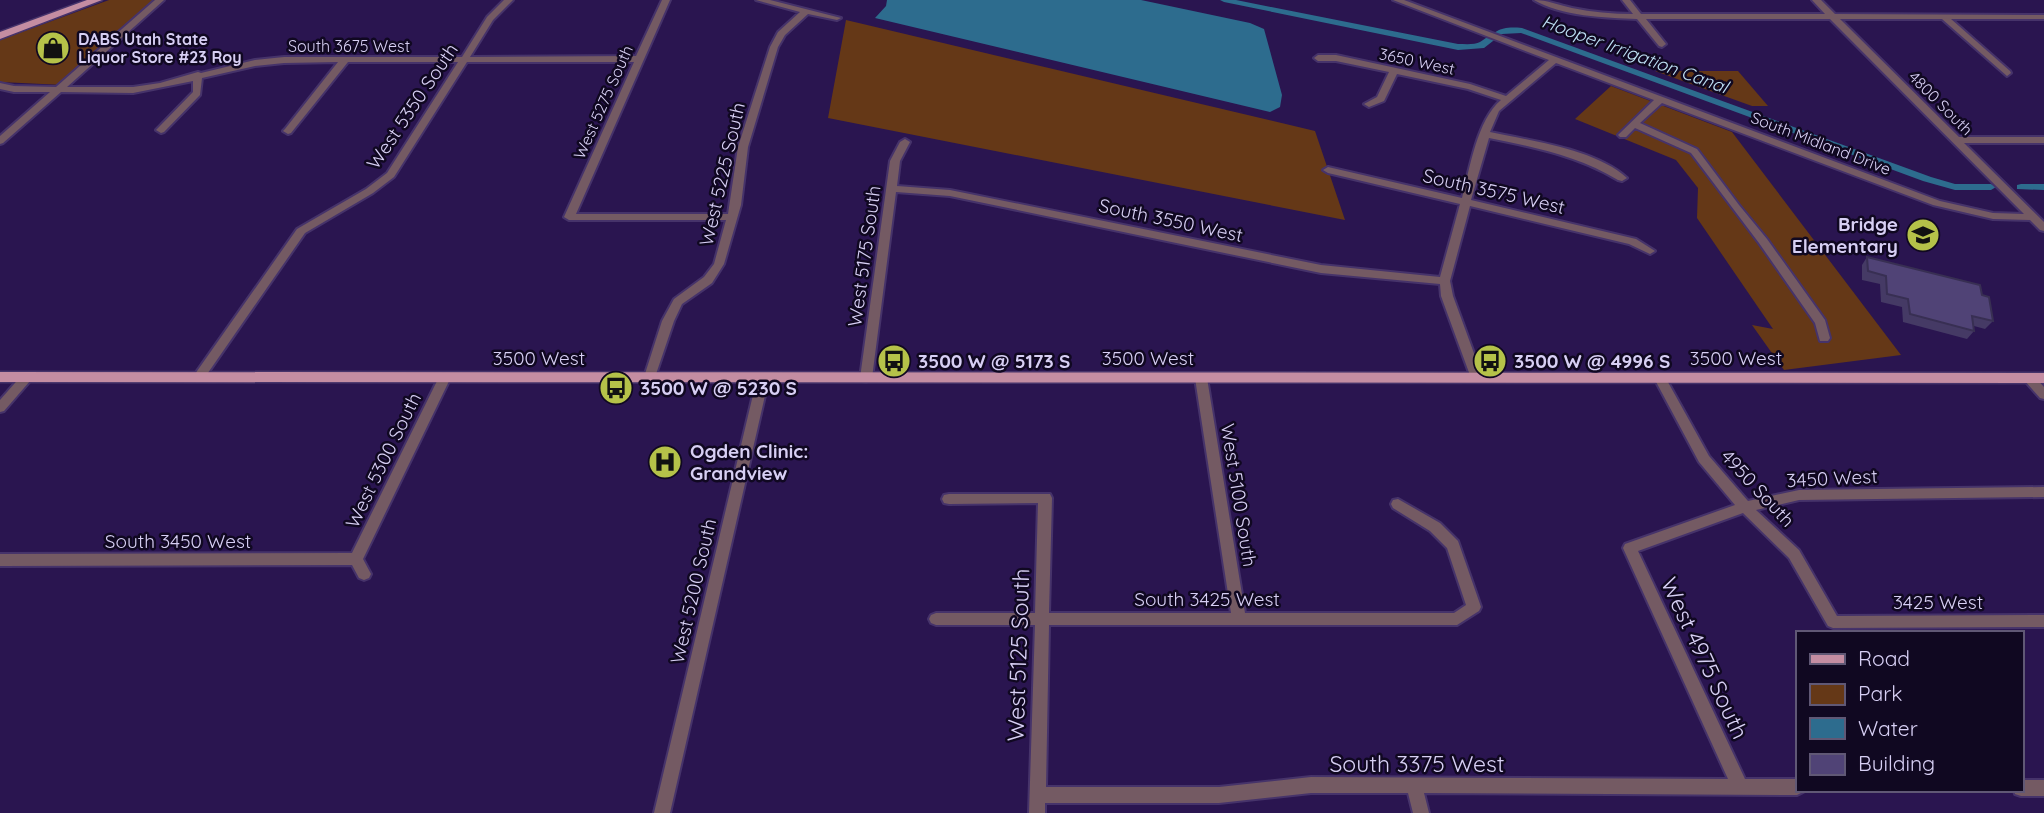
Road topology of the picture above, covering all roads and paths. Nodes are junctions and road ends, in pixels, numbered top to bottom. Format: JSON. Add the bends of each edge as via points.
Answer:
{"nodes":[{"id":1,"x":97,"y":0,"type":"edge"},
{"id":2,"x":160,"y":0,"type":"edge"},
{"id":3,"x":509,"y":0,"type":"edge"},
{"id":4,"x":666,"y":0,"type":"edge"},
{"id":5,"x":1397,"y":0,"type":"edge"},
{"id":6,"x":1538,"y":0,"type":"edge"},
{"id":7,"x":1626,"y":0,"type":"edge"},
{"id":8,"x":1816,"y":0,"type":"edge"},
{"id":9,"x":765,"y":1,"type":"edge"},
{"id":10,"x":806,"y":11,"type":"junction"},
{"id":11,"x":1638,"y":16,"type":"junction"},
{"id":12,"x":1833,"y":17,"type":"junction"},
{"id":13,"x":1944,"y":17,"type":"junction"},
{"id":14,"x":2044,"y":17,"type":"edge"},
{"id":15,"x":836,"y":18,"type":"dead end"},
{"id":16,"x":1485,"y":33,"type":"joint"},
{"id":17,"x":0,"y":36,"type":"edge"},
{"id":18,"x":1499,"y":38,"type":"joint"},
{"id":19,"x":1662,"y":44,"type":"dead end"},
{"id":20,"x":640,"y":58,"type":"junction"},
{"id":21,"x":1318,"y":58,"type":"dead end"},
{"id":22,"x":465,"y":59,"type":"junction"},
{"id":23,"x":1555,"y":59,"type":"junction"},
{"id":24,"x":345,"y":60,"type":"junction"},
{"id":25,"x":1394,"y":71,"type":"junction"},
{"id":26,"x":2007,"y":73,"type":"dead end"},
{"id":27,"x":198,"y":75,"type":"junction"},
{"id":28,"x":0,"y":86,"type":"edge"},
{"id":29,"x":61,"y":88,"type":"junction"},
{"id":30,"x":1508,"y":99,"type":"junction"},
{"id":31,"x":1660,"y":99,"type":"junction"},
{"id":32,"x":1369,"y":104,"type":"dead end"},
{"id":33,"x":1634,"y":124,"type":"junction"},
{"id":34,"x":161,"y":130,"type":"dead end"},
{"id":35,"x":288,"y":131,"type":"dead end"},
{"id":36,"x":1485,"y":134,"type":"junction"},
{"id":37,"x":1623,"y":135,"type":"dead end"},
{"id":38,"x":1956,"y":140,"type":"junction"},
{"id":39,"x":2044,"y":140,"type":"edge"},
{"id":40,"x":0,"y":141,"type":"edge"},
{"id":41,"x":905,"y":142,"type":"dead end"},
{"id":42,"x":1328,"y":170,"type":"dead end"},
{"id":43,"x":1622,"y":178,"type":"dead end"},
{"id":44,"x":891,"y":189,"type":"junction"},
{"id":45,"x":1467,"y":203,"type":"junction"},
{"id":46,"x":732,"y":217,"type":"junction"},
{"id":47,"x":2032,"y":217,"type":"junction"},
{"id":48,"x":2044,"y":228,"type":"edge"},
{"id":49,"x":1650,"y":251,"type":"dead end"},
{"id":50,"x":1445,"y":281,"type":"junction"},
{"id":51,"x":1824,"y":338,"type":"dead end"},
{"id":52,"x":0,"y":377,"type":"edge"},
{"id":53,"x":26,"y":377,"type":"junction"},
{"id":54,"x":199,"y":377,"type":"junction"},
{"id":55,"x":445,"y":377,"type":"junction"},
{"id":56,"x":650,"y":377,"type":"junction"},
{"id":57,"x":866,"y":377,"type":"junction"},
{"id":58,"x":1201,"y":377,"type":"junction"},
{"id":59,"x":763,"y":378,"type":"junction"},
{"id":60,"x":1476,"y":378,"type":"junction"},
{"id":61,"x":1660,"y":378,"type":"junction"},
{"id":62,"x":2037,"y":378,"type":"edge"},
{"id":63,"x":2044,"y":395,"type":"edge"},
{"id":64,"x":0,"y":408,"type":"edge"},
{"id":65,"x":2044,"y":492,"type":"edge"},
{"id":66,"x":949,"y":499,"type":"dead end"},
{"id":67,"x":1398,"y":504,"type":"dead end"},
{"id":68,"x":1745,"y":506,"type":"junction"},
{"id":69,"x":1630,"y":548,"type":"joint"},
{"id":70,"x":356,"y":559,"type":"junction"},
{"id":71,"x":0,"y":560,"type":"edge"},
{"id":72,"x":365,"y":574,"type":"dead end"},
{"id":73,"x":1042,"y":618,"type":"junction"},
{"id":74,"x":936,"y":619,"type":"dead end"},
{"id":75,"x":1239,"y":619,"type":"junction"},
{"id":76,"x":2044,"y":621,"type":"edge"},
{"id":77,"x":1833,"y":622,"type":"joint"},
{"id":78,"x":1414,"y":786,"type":"junction"},
{"id":79,"x":1740,"y":787,"type":"junction"},
{"id":80,"x":1796,"y":787,"type":"edge"},
{"id":81,"x":2023,"y":788,"type":"edge"},
{"id":82,"x":2044,"y":788,"type":"edge"},
{"id":83,"x":1037,"y":795,"type":"junction"},
{"id":84,"x":662,"y":813,"type":"edge"},
{"id":85,"x":1037,"y":813,"type":"edge"},
{"id":86,"x":1421,"y":813,"type":"edge"}],
"edges":[{"from":1,"to":17,"type":"main road"},
{"from":2,"to":29,"type":"street"},
{"from":3,"to":22,"type":"street","name":"West 5350 South","via":[[490,19]]},
{"from":4,"to":20,"type":"street","name":"West 5275 South"},
{"from":5,"to":16,"type":"street"},
{"from":6,"to":11,"type":"street","via":[[1593,15]]},
{"from":7,"to":11,"type":"street"},
{"from":8,"to":12,"type":"street","name":"4800 South"},
{"from":9,"to":10,"type":"street"},
{"from":10,"to":15,"type":"street"},
{"from":10,"to":46,"type":"street","name":"West 5225 South","via":[[780,34],[774,47],[743,147]]},
{"from":11,"to":12,"type":"street"},
{"from":11,"to":19,"type":"street"},
{"from":12,"to":13,"type":"street"},
{"from":12,"to":38,"type":"street","name":"4800 South"},
{"from":13,"to":14,"type":"street"},
{"from":13,"to":26,"type":"street"},
{"from":16,"to":18,"type":"street","name":"South Midland Drive"},
{"from":18,"to":23,"type":"street","name":"South Midland Drive"},
{"from":20,"to":22,"type":"street","name":"South 3675 West"},
{"from":20,"to":46,"type":"street","name":"West 5275 South","via":[[569,218]]},
{"from":21,"to":25,"type":"street","name":"3650 West"},
{"from":22,"to":24,"type":"street","name":"South 3675 West"},
{"from":22,"to":54,"type":"street","name":"West 5350 South","via":[[391,175],[301,231]]},
{"from":23,"to":30,"type":"street"},
{"from":23,"to":31,"type":"street","name":"South Midland Drive"},
{"from":24,"to":27,"type":"street","name":"South 3675 West","via":[[264,62]]},
{"from":24,"to":35,"type":"street"},
{"from":25,"to":30,"type":"street","name":"3650 West"},
{"from":25,"to":32,"type":"street","via":[[1381,99]]},
{"from":27,"to":29,"type":"street","name":"South 3675 West","via":[[132,90]]},
{"from":27,"to":34,"type":"street","via":[[197,93]]},
{"from":28,"to":29,"type":"street"},
{"from":29,"to":40,"type":"street"},
{"from":30,"to":36,"type":"street","via":[[1495,110]]},
{"from":31,"to":33,"type":"street"},
{"from":31,"to":47,"type":"street","name":"South Midland Drive","via":[[1937,203],[1993,216]]},
{"from":33,"to":37,"type":"street"},
{"from":33,"to":51,"type":"street","via":[[1694,151],[1821,323]]},
{"from":36,"to":43,"type":"street","via":[[1562,151]]},
{"from":36,"to":45,"type":"street"},
{"from":38,"to":39,"type":"street"},
{"from":38,"to":47,"type":"street","name":"4800 South"},
{"from":41,"to":44,"type":"street","name":"West 5175 South","via":[[895,161]]},
{"from":42,"to":45,"type":"street","name":"South 3575 West"},
{"from":44,"to":50,"type":"street","name":"South 3550 West","via":[[950,193],[1321,269]]},
{"from":44,"to":57,"type":"street","name":"West 5175 South"},
{"from":45,"to":49,"type":"street","name":"South 3575 West","via":[[1632,242]]},
{"from":45,"to":50,"type":"street"},
{"from":46,"to":56,"type":"street","name":"West 5225 South","via":[[719,264],[708,280],[678,302]]},
{"from":47,"to":48,"type":"street","name":"4800 South"},
{"from":50,"to":60,"type":"street"},
{"from":52,"to":53,"type":"main road","name":"3500 West"},
{"from":53,"to":54,"type":"main road","name":"3500 West"},
{"from":53,"to":64,"type":"street"},
{"from":54,"to":55,"type":"main road","name":"3500 West"},
{"from":55,"to":56,"type":"main road","name":"3500 West"},
{"from":55,"to":70,"type":"street","name":"West 5300 South"},
{"from":56,"to":59,"type":"main road","name":"3500 West"},
{"from":57,"to":58,"type":"main road","name":"3500 West"},
{"from":57,"to":59,"type":"main road","name":"3500 West"},
{"from":58,"to":60,"type":"main road","name":"3500 West"},
{"from":58,"to":75,"type":"street","name":"West 5100 South"},
{"from":59,"to":84,"type":"street","name":"West 5200 South"},
{"from":60,"to":61,"type":"main road","name":"3500 West"},
{"from":61,"to":62,"type":"main road","name":"3500 West"},
{"from":61,"to":68,"type":"street","name":"4950 South","via":[[1704,459]]},
{"from":62,"to":63,"type":"street"},
{"from":65,"to":68,"type":"street","name":"3450 West","via":[[1799,495]]},
{"from":66,"to":73,"type":"street","name":"West 5125 South","via":[[1045,498]]},
{"from":67,"to":75,"type":"street","name":"South 3425 West","via":[[1435,527],[1453,545],[1474,607],[1457,619]]},
{"from":68,"to":69,"type":"street","name":"3450 West"},
{"from":68,"to":77,"type":"street","name":"4950 South","via":[[1794,554]]},
{"from":69,"to":79,"type":"street","name":"West 4975 South"},
{"from":70,"to":71,"type":"street","name":"South 3450 West"},
{"from":70,"to":72,"type":"street"},
{"from":73,"to":74,"type":"street","name":"South 3425 West"},
{"from":73,"to":75,"type":"street","name":"South 3425 West"},
{"from":73,"to":83,"type":"street","name":"West 5125 South"},
{"from":76,"to":77,"type":"street","name":"3425 West"},
{"from":78,"to":79,"type":"street","name":"South 3375 West"},
{"from":78,"to":83,"type":"street","name":"South 3375 West","via":[[1311,785],[1219,795]]},
{"from":78,"to":86,"type":"street"},
{"from":79,"to":80,"type":"street","name":"South 3375 West"},
{"from":81,"to":82,"type":"street"},
{"from":83,"to":85,"type":"street","name":"West 5125 South"}]}
